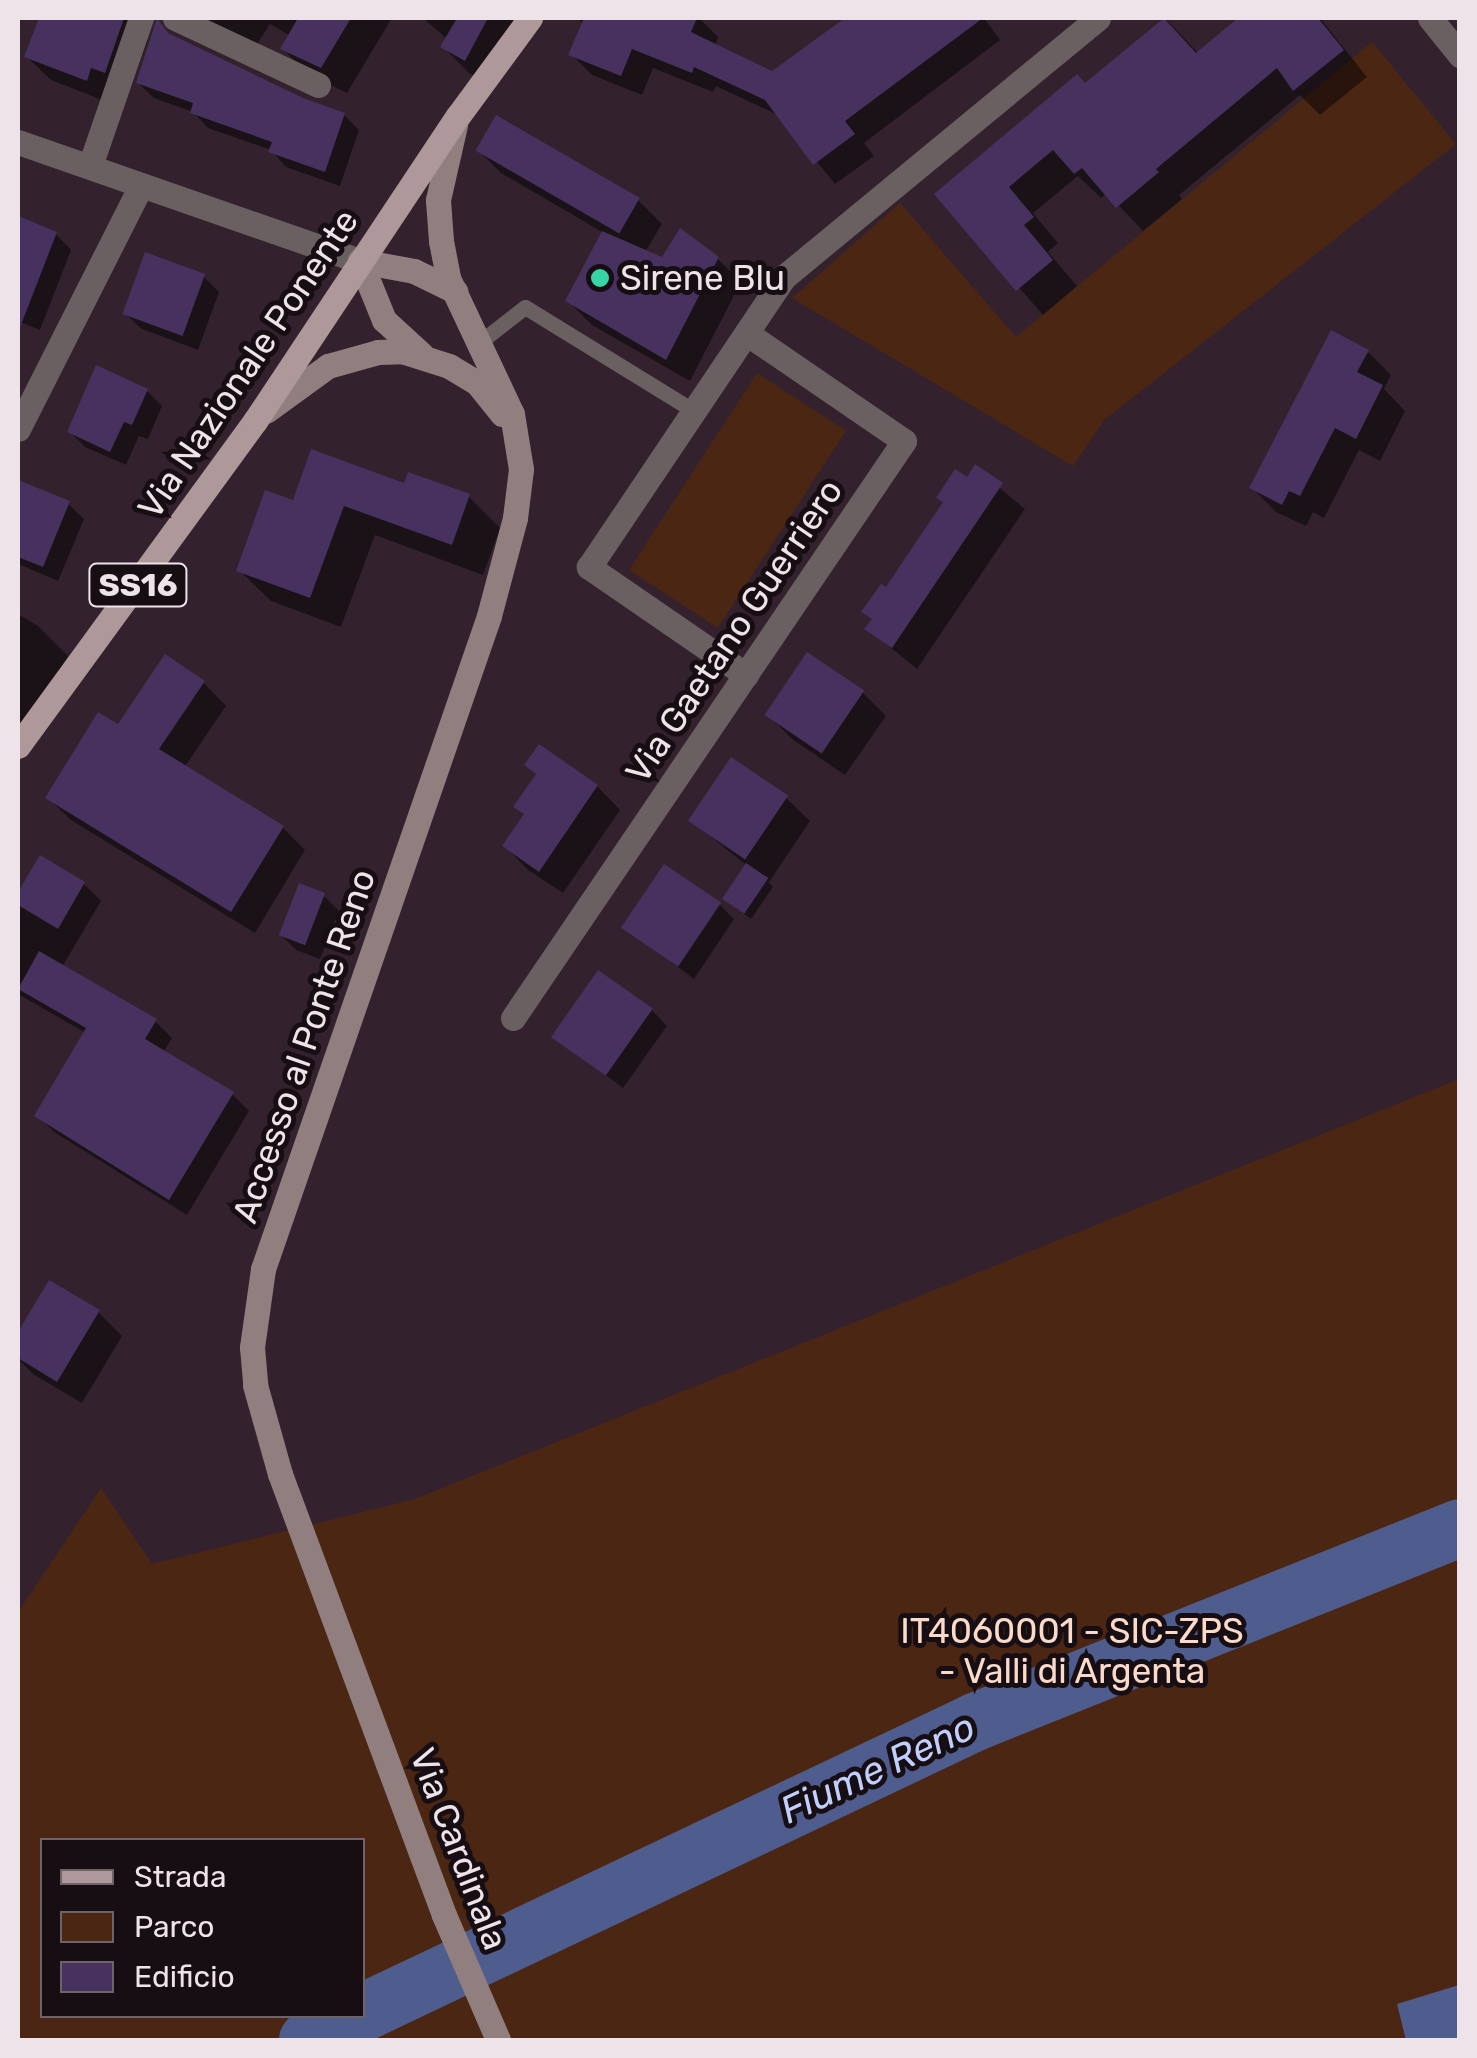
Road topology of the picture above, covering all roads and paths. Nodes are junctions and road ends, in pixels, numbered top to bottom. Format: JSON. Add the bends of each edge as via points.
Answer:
{"nodes":[{"id":1,"x":141,"y":18,"type":"edge"},
{"id":2,"x":175,"y":18,"type":"edge"},
{"id":3,"x":530,"y":18,"type":"edge"},
{"id":4,"x":1098,"y":18,"type":"edge"},
{"id":5,"x":1430,"y":18,"type":"edge"},
{"id":6,"x":1460,"y":55,"type":"edge"},
{"id":7,"x":318,"y":85,"type":"dead end"},
{"id":8,"x":458,"y":116,"type":"junction"},
{"id":9,"x":18,"y":142,"type":"edge"},
{"id":10,"x":90,"y":166,"type":"junction"},
{"id":11,"x":141,"y":185,"type":"junction"},
{"id":12,"x":360,"y":261,"type":"junction"},
{"id":13,"x":455,"y":291,"type":"junction"},
{"id":14,"x":746,"y":333,"type":"junction"},
{"id":15,"x":480,"y":342,"type":"junction"},
{"id":16,"x":425,"y":357,"type":"junction"},
{"id":17,"x":694,"y":411,"type":"junction"},
{"id":18,"x":255,"y":421,"type":"junction"},
{"id":19,"x":18,"y":429,"type":"edge"},
{"id":20,"x":515,"y":432,"type":"junction"},
{"id":21,"x":746,"y":676,"type":"junction"},
{"id":22,"x":18,"y":746,"type":"edge"},
{"id":23,"x":514,"y":1018,"type":"dead end"},
{"id":24,"x":360,"y":1680,"type":"joint"},
{"id":25,"x":498,"y":2040,"type":"edge"}],
"edges":[{"from":1,"to":10,"type":"street"},
{"from":2,"to":7,"type":"street"},
{"from":3,"to":8,"type":"main road","name":"Via Nazionale Ponente","number":"SS16"},
{"from":4,"to":14,"type":"street","via":[[784,277]]},
{"from":5,"to":6,"type":"street"},
{"from":8,"to":12,"type":"main road","name":"Via Nazionale Ponente","number":"SS16"},
{"from":8,"to":13,"type":"main road","name":"Accesso al Ponte Reno","via":[[438,200]]},
{"from":9,"to":10,"type":"street"},
{"from":10,"to":11,"type":"street"},
{"from":11,"to":12,"type":"street"},
{"from":11,"to":19,"type":"street"},
{"from":12,"to":13,"type":"main road","via":[[414,271]]},
{"from":12,"to":16,"type":"main road","via":[[384,320]]},
{"from":12,"to":18,"type":"main road","name":"Via Nazionale Ponente","number":"SS16"},
{"from":13,"to":15,"type":"main road","name":"Accesso al Ponte Reno"},
{"from":14,"to":17,"type":"street"},
{"from":14,"to":21,"type":"street","name":"Via Gaetano Guerriero","via":[[904,441]]},
{"from":15,"to":17,"type":"lane","via":[[525,307]]},
{"from":15,"to":20,"type":"main road","name":"Accesso al Ponte Reno"},
{"from":16,"to":18,"type":"main road","via":[[402,351],[352,357],[294,387]]},
{"from":16,"to":20,"type":"main road","via":[[477,383]]},
{"from":17,"to":21,"type":"street","via":[[589,567]]},
{"from":18,"to":22,"type":"main road","name":"Via Nazionale Ponente","number":"SS16"},
{"from":20,"to":24,"type":"main road","name":"Accesso al Ponte Reno","via":[[521,469],[515,518],[488,616],[263,1269],[255,1309],[254,1385],[265,1430]]},
{"from":21,"to":23,"type":"street","name":"Via Gaetano Guerriero"},
{"from":24,"to":25,"type":"main road","name":"Via Cardinala","via":[[444,1915]]}]}
